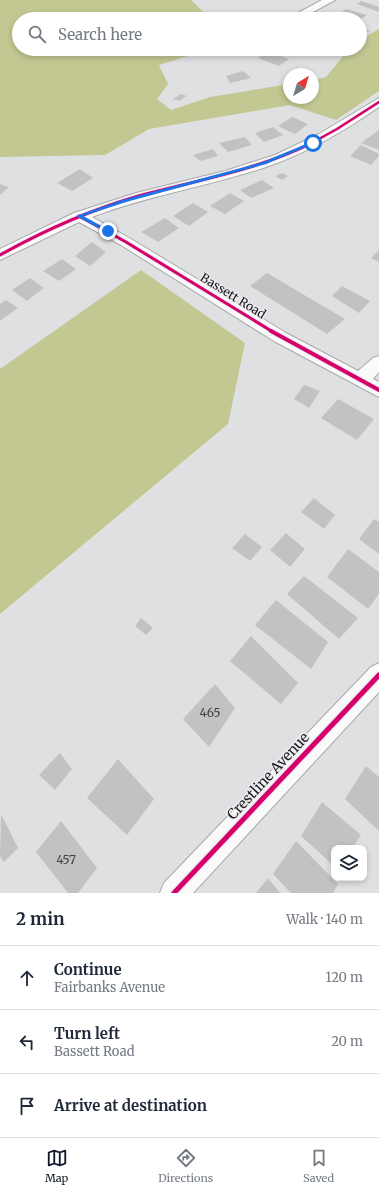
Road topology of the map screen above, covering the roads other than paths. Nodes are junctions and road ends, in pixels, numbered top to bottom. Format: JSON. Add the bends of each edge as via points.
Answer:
{"nodes":[{"id":1,"x":314,"y":0,"type":"edge"},
{"id":2,"x":327,"y":2,"type":"edge"},
{"id":3,"x":306,"y":12,"type":"edge"},
{"id":4,"x":379,"y":102,"type":"edge"},
{"id":5,"x":79,"y":216,"type":"junction"},
{"id":6,"x":0,"y":255,"type":"edge"},
{"id":7,"x":379,"y":362,"type":"edge"},
{"id":8,"x":361,"y":379,"type":"junction"},
{"id":9,"x":379,"y":390,"type":"edge"},
{"id":10,"x":379,"y":675,"type":"edge"},
{"id":11,"x":174,"y":893,"type":"edge"}],
"edges":[{"from":1,"to":2,"type":"street"},
{"from":2,"to":3,"type":"street"},
{"from":4,"to":5,"type":"street","via":[[341,128],[313,143],[264,163],[124,201]]},
{"from":5,"to":6,"type":"street","via":[[54,226]]},
{"from":5,"to":8,"type":"street","name":"Bassett Road","via":[[280,337]]},
{"from":7,"to":8,"type":"street"},
{"from":8,"to":9,"type":"street","name":"Bassett Road"},
{"from":10,"to":11,"type":"street","name":"Crestline Avenue"}]}
